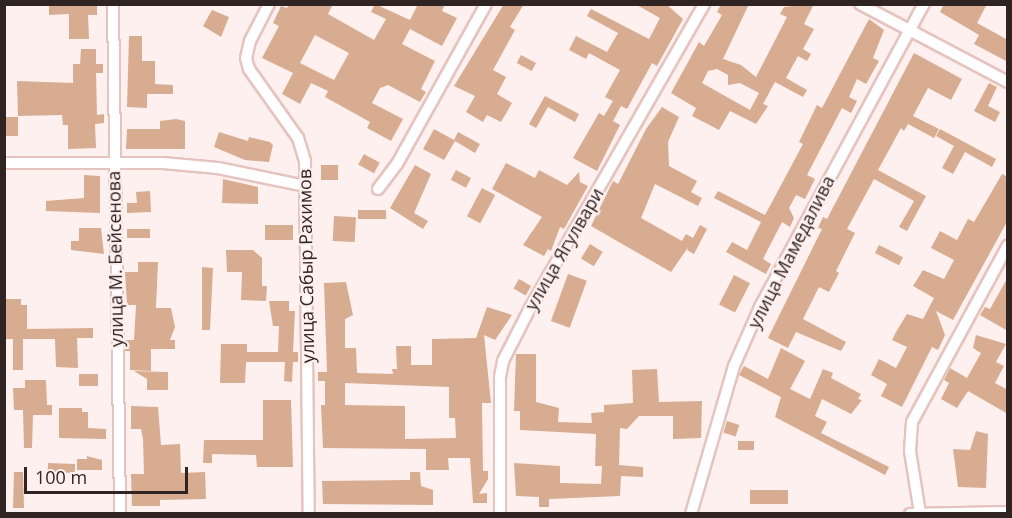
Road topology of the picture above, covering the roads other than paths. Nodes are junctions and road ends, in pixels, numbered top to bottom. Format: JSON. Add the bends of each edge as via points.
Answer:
{"nodes":[{"id":1,"x":113,"y":4,"type":"edge"},
{"id":2,"x":269,"y":4,"type":"edge"},
{"id":3,"x":486,"y":4,"type":"edge"},
{"id":4,"x":704,"y":4,"type":"edge"},
{"id":5,"x":860,"y":4,"type":"edge"},
{"id":6,"x":924,"y":4,"type":"edge"},
{"id":7,"x":909,"y":30,"type":"junction"},
{"id":8,"x":1008,"y":82,"type":"edge"},
{"id":9,"x":4,"y":163,"type":"edge"},
{"id":10,"x":113,"y":163,"type":"junction"},
{"id":11,"x":306,"y":186,"type":"junction"},
{"id":12,"x":378,"y":189,"type":"dead end"},
{"id":13,"x":1008,"y":245,"type":"edge"},
{"id":14,"x":1008,"y":512,"type":"edge"},
{"id":15,"x":120,"y":513,"type":"edge"},
{"id":16,"x":309,"y":513,"type":"edge"},
{"id":17,"x":500,"y":513,"type":"edge"},
{"id":18,"x":691,"y":513,"type":"edge"},
{"id":19,"x":910,"y":513,"type":"edge"},
{"id":20,"x":920,"y":513,"type":"edge"}],
"edges":[{"from":1,"to":10,"type":"street","name":"улица М. Бейсенова"},
{"from":2,"to":11,"type":"street","name":"улица Сабыр Рахимов","via":[[246,58],[249,69],[298,138],[305,161]]},
{"from":3,"to":12,"type":"street","via":[[397,164]]},
{"from":4,"to":17,"type":"street","name":"улица Ягулвари","via":[[503,361]]},
{"from":5,"to":7,"type":"street"},
{"from":6,"to":7,"type":"street","name":"улица Мамедалива"},
{"from":7,"to":8,"type":"street"},
{"from":7,"to":18,"type":"street","name":"улица Мамедалива","via":[[760,307],[728,386]]},
{"from":9,"to":10,"type":"street"},
{"from":10,"to":11,"type":"street","via":[[218,168]]},
{"from":10,"to":15,"type":"street","name":"улица М. Бейсенова"},
{"from":11,"to":16,"type":"street","name":"улица Сабыр Рахимов"},
{"from":13,"to":20,"type":"street","via":[[912,422],[910,451]]},
{"from":14,"to":20,"type":"street"},
{"from":19,"to":20,"type":"street"}]}
